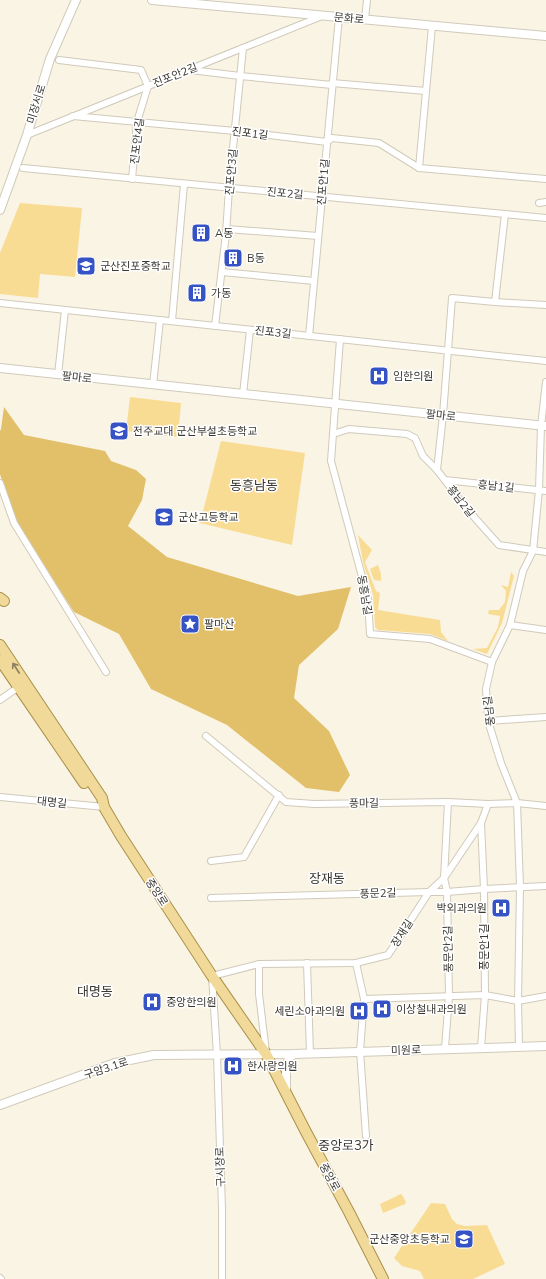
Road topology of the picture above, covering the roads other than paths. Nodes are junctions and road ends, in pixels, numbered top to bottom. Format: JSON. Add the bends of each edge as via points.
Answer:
{"nodes":[{"id":1,"x":76,"y":0,"type":"edge"},
{"id":2,"x":152,"y":0,"type":"edge"},
{"id":3,"x":367,"y":0,"type":"edge"},
{"id":4,"x":323,"y":16,"type":"junction"},
{"id":5,"x":339,"y":17,"type":"junction"},
{"id":6,"x":366,"y":19,"type":"junction"},
{"id":7,"x":432,"y":26,"type":"junction"},
{"id":8,"x":546,"y":36,"type":"edge"},
{"id":9,"x":244,"y":48,"type":"junction"},
{"id":10,"x":59,"y":60,"type":"dead end"},
{"id":11,"x":189,"y":70,"type":"junction"},
{"id":12,"x":240,"y":76,"type":"junction"},
{"id":13,"x":332,"y":84,"type":"junction"},
{"id":14,"x":148,"y":86,"type":"junction"},
{"id":15,"x":426,"y":91,"type":"junction"},
{"id":16,"x":73,"y":116,"type":"junction"},
{"id":17,"x":138,"y":122,"type":"junction"},
{"id":18,"x":235,"y":131,"type":"junction"},
{"id":19,"x":27,"y":135,"type":"junction"},
{"id":20,"x":327,"y":142,"type":"junction"},
{"id":21,"x":23,"y":168,"type":"dead end"},
{"id":22,"x":419,"y":168,"type":"junction"},
{"id":23,"x":132,"y":179,"type":"junction"},
{"id":24,"x":546,"y":179,"type":"edge"},
{"id":25,"x":184,"y":184,"type":"junction"},
{"id":26,"x":229,"y":188,"type":"junction"},
{"id":27,"x":322,"y":197,"type":"junction"},
{"id":28,"x":546,"y":202,"type":"edge"},
{"id":29,"x":539,"y":203,"type":"dead end"},
{"id":30,"x":0,"y":210,"type":"edge"},
{"id":31,"x":505,"y":214,"type":"junction"},
{"id":32,"x":546,"y":218,"type":"edge"},
{"id":33,"x":227,"y":229,"type":"junction"},
{"id":34,"x":318,"y":236,"type":"junction"},
{"id":35,"x":222,"y":272,"type":"junction"},
{"id":36,"x":314,"y":281,"type":"junction"},
{"id":37,"x":495,"y":302,"type":"junction"},
{"id":38,"x":0,"y":303,"type":"edge"},
{"id":39,"x":546,"y":305,"type":"edge"},
{"id":40,"x":65,"y":310,"type":"junction"},
{"id":41,"x":160,"y":320,"type":"junction"},
{"id":42,"x":172,"y":321,"type":"junction"},
{"id":43,"x":215,"y":326,"type":"junction"},
{"id":44,"x":250,"y":330,"type":"junction"},
{"id":45,"x":309,"y":336,"type":"junction"},
{"id":46,"x":340,"y":339,"type":"junction"},
{"id":47,"x":448,"y":351,"type":"junction"},
{"id":48,"x":546,"y":361,"type":"edge"},
{"id":49,"x":0,"y":368,"type":"edge"},
{"id":50,"x":58,"y":375,"type":"junction"},
{"id":51,"x":546,"y":382,"type":"edge"},
{"id":52,"x":154,"y":385,"type":"junction"},
{"id":53,"x":243,"y":394,"type":"junction"},
{"id":54,"x":336,"y":404,"type":"junction"},
{"id":55,"x":443,"y":415,"type":"junction"},
{"id":56,"x":544,"y":426,"type":"edge"},
{"id":57,"x":333,"y":434,"type":"junction"},
{"id":58,"x":437,"y":470,"type":"junction"},
{"id":59,"x":445,"y":480,"type":"junction"},
{"id":60,"x":0,"y":483,"type":"edge"},
{"id":61,"x":539,"y":490,"type":"junction"},
{"id":62,"x":546,"y":491,"type":"edge"},
{"id":63,"x":533,"y":551,"type":"junction"},
{"id":64,"x":546,"y":552,"type":"edge"},
{"id":65,"x":510,"y":625,"type":"junction"},
{"id":66,"x":546,"y":630,"type":"edge"},
{"id":67,"x":0,"y":645,"type":"edge"},
{"id":68,"x":0,"y":660,"type":"edge"},
{"id":69,"x":492,"y":662,"type":"junction"},
{"id":70,"x":106,"y":672,"type":"dead end"},
{"id":71,"x":21,"y":684,"type":"junction"},
{"id":72,"x":0,"y":700,"type":"edge"},
{"id":73,"x":546,"y":717,"type":"edge"},
{"id":74,"x":488,"y":721,"type":"junction"},
{"id":75,"x":206,"y":736,"type":"dead end"},
{"id":76,"x":279,"y":795,"type":"junction"},
{"id":77,"x":0,"y":797,"type":"edge"},
{"id":78,"x":448,"y":802,"type":"junction"},
{"id":79,"x":488,"y":804,"type":"junction"},
{"id":80,"x":517,"y":804,"type":"junction"},
{"id":81,"x":546,"y":806,"type":"edge"},
{"id":82,"x":104,"y":807,"type":"junction"},
{"id":83,"x":481,"y":823,"type":"junction"},
{"id":84,"x":211,"y":861,"type":"dead end"},
{"id":85,"x":444,"y":878,"type":"junction"},
{"id":86,"x":546,"y":886,"type":"edge"},
{"id":87,"x":520,"y":887,"type":"junction"},
{"id":88,"x":484,"y":889,"type":"junction"},
{"id":89,"x":428,"y":892,"type":"junction"},
{"id":90,"x":447,"y":892,"type":"junction"},
{"id":91,"x":211,"y":898,"type":"dead end"},
{"id":92,"x":356,"y":962,"type":"junction"},
{"id":93,"x":307,"y":963,"type":"junction"},
{"id":94,"x":259,"y":964,"type":"junction"},
{"id":95,"x":212,"y":976,"type":"junction"},
{"id":96,"x":485,"y":995,"type":"junction"},
{"id":97,"x":449,"y":996,"type":"junction"},
{"id":98,"x":546,"y":996,"type":"edge"},
{"id":99,"x":364,"y":999,"type":"junction"},
{"id":100,"x":518,"y":1001,"type":"junction"},
{"id":101,"x":519,"y":1046,"type":"junction"},
{"id":102,"x":546,"y":1046,"type":"edge"},
{"id":103,"x":445,"y":1048,"type":"junction"},
{"id":104,"x":482,"y":1048,"type":"junction"},
{"id":105,"x":360,"y":1051,"type":"junction"},
{"id":106,"x":310,"y":1053,"type":"junction"},
{"id":107,"x":266,"y":1054,"type":"junction"},
{"id":108,"x":294,"y":1054,"type":"junction"},
{"id":109,"x":217,"y":1055,"type":"junction"},
{"id":110,"x":286,"y":1094,"type":"junction"},
{"id":111,"x":0,"y":1105,"type":"edge"},
{"id":112,"x":366,"y":1136,"type":"dead end"},
{"id":113,"x":222,"y":1279,"type":"edge"},
{"id":114,"x":383,"y":1279,"type":"edge"}],
"edges":[{"from":1,"to":19,"type":"street","name":"미장서로","via":[[50,59]]},
{"from":2,"to":4,"type":"street","name":"문화로"},
{"from":3,"to":6,"type":"street"},
{"from":4,"to":5,"type":"street","name":"문화로"},
{"from":4,"to":9,"type":"street","name":"진포안2길"},
{"from":5,"to":6,"type":"street","name":"문화로"},
{"from":5,"to":13,"type":"street","name":"진포안1길"},
{"from":6,"to":7,"type":"street","name":"문화로"},
{"from":7,"to":8,"type":"street","name":"문화로"},
{"from":7,"to":15,"type":"street"},
{"from":9,"to":11,"type":"street","name":"진포안2길"},
{"from":9,"to":12,"type":"street","name":"진포안3길"},
{"from":10,"to":14,"type":"street","via":[[141,70]]},
{"from":11,"to":12,"type":"street"},
{"from":11,"to":14,"type":"street","name":"진포안2길"},
{"from":12,"to":13,"type":"street"},
{"from":12,"to":18,"type":"street","name":"진포안3길"},
{"from":13,"to":15,"type":"street"},
{"from":13,"to":20,"type":"street","name":"진포안1길"},
{"from":14,"to":16,"type":"street","name":"진포안2길"},
{"from":14,"to":17,"type":"street","name":"진포안4길"},
{"from":15,"to":22,"type":"street"},
{"from":16,"to":17,"type":"street","name":"진포1길"},
{"from":16,"to":19,"type":"street","name":"진포안2길"},
{"from":17,"to":18,"type":"street","name":"진포1길"},
{"from":17,"to":23,"type":"street","name":"진포안4길"},
{"from":18,"to":20,"type":"street","name":"진포1길"},
{"from":18,"to":26,"type":"street","name":"진포안3길"},
{"from":19,"to":30,"type":"street","name":"미장서로"},
{"from":20,"to":22,"type":"street","name":"진포1길","via":[[332,138],[379,143]]},
{"from":20,"to":27,"type":"street","name":"진포안1길"},
{"from":21,"to":23,"type":"street","name":"진포2길"},
{"from":22,"to":24,"type":"street","name":"진포1길"},
{"from":23,"to":25,"type":"street","name":"진포2길"},
{"from":25,"to":26,"type":"street","name":"진포2길"},
{"from":25,"to":42,"type":"street"},
{"from":26,"to":27,"type":"street","name":"진포2길"},
{"from":26,"to":33,"type":"street","name":"진포안3길"},
{"from":27,"to":31,"type":"street","name":"진포2길"},
{"from":27,"to":34,"type":"street","name":"진포안1길"},
{"from":28,"to":29,"type":"street"},
{"from":31,"to":32,"type":"street","name":"진포2길"},
{"from":31,"to":37,"type":"street"},
{"from":33,"to":34,"type":"street"},
{"from":33,"to":35,"type":"street","name":"진포안3길"},
{"from":34,"to":36,"type":"street","name":"진포안1길"},
{"from":35,"to":36,"type":"street"},
{"from":35,"to":43,"type":"street","name":"진포안3길"},
{"from":36,"to":45,"type":"street","name":"진포안1길"},
{"from":37,"to":39,"type":"street"},
{"from":37,"to":47,"type":"street","via":[[452,298]]},
{"from":38,"to":40,"type":"street","name":"진포3길"},
{"from":40,"to":41,"type":"street","name":"진포3길"},
{"from":40,"to":50,"type":"street"},
{"from":41,"to":42,"type":"street","name":"진포3길"},
{"from":41,"to":52,"type":"street"},
{"from":42,"to":43,"type":"street","name":"진포3길"},
{"from":43,"to":44,"type":"street","name":"진포3길"},
{"from":44,"to":45,"type":"street","name":"진포3길"},
{"from":44,"to":53,"type":"street"},
{"from":45,"to":46,"type":"street","name":"진포3길"},
{"from":46,"to":47,"type":"street","name":"진포3길"},
{"from":46,"to":54,"type":"street"},
{"from":47,"to":48,"type":"street","name":"진포3길"},
{"from":47,"to":55,"type":"street"},
{"from":49,"to":50,"type":"street","name":"팔마로"},
{"from":50,"to":52,"type":"street","name":"팔마로"},
{"from":51,"to":56,"type":"street","name":"풍남길"},
{"from":52,"to":53,"type":"street","name":"팔마로"},
{"from":53,"to":54,"type":"street","name":"팔마로"},
{"from":54,"to":55,"type":"street","name":"팔마로"},
{"from":54,"to":57,"type":"street","name":"동흥남길"},
{"from":55,"to":56,"type":"street","name":"팔마로"},
{"from":55,"to":58,"type":"street"},
{"from":56,"to":61,"type":"street","name":"풍남길"},
{"from":57,"to":58,"type":"street","name":"흥남2길","via":[[349,429],[407,434],[415,438],[423,456]]},
{"from":57,"to":69,"type":"street","name":"동흥남길","via":[[331,461],[368,599],[370,634],[430,639]]},
{"from":58,"to":59,"type":"street","name":"흥남2길"},
{"from":59,"to":61,"type":"street","name":"흥남1길"},
{"from":59,"to":63,"type":"street","name":"흥남2길","via":[[466,509],[499,545]]},
{"from":60,"to":70,"type":"street","via":[[14,523]]},
{"from":61,"to":62,"type":"street","name":"흥남1길"},
{"from":61,"to":63,"type":"street","name":"풍남길"},
{"from":63,"to":64,"type":"street","name":"흥남2길"},
{"from":63,"to":65,"type":"street","name":"풍남길","via":[[523,571]]},
{"from":65,"to":66,"type":"street"},
{"from":65,"to":69,"type":"street","name":"풍남길"},
{"from":71,"to":67,"type":"main road","name":"중앙로","one_way":true},
{"from":68,"to":71,"type":"main road","name":"중앙로"},
{"from":69,"to":74,"type":"street","name":"풍남길","via":[[486,689]]},
{"from":71,"to":72,"type":"street"},
{"from":71,"to":82,"type":"main road","name":"중앙로","via":[[102,798]]},
{"from":73,"to":74,"type":"street"},
{"from":74,"to":80,"type":"street","name":"풍남길"},
{"from":75,"to":76,"type":"street","name":"풍마길"},
{"from":76,"to":78,"type":"street","name":"풍마길","via":[[286,802],[314,804]]},
{"from":76,"to":84,"type":"street","via":[[244,857]]},
{"from":77,"to":82,"type":"street","name":"대명길"},
{"from":78,"to":79,"type":"street","name":"풍마길"},
{"from":78,"to":85,"type":"street","name":"풍문안2길"},
{"from":79,"to":80,"type":"street","name":"풍마길"},
{"from":79,"to":83,"type":"street","name":"장재길"},
{"from":80,"to":81,"type":"street","name":"풍마길"},
{"from":80,"to":87,"type":"street","name":"풍남길"},
{"from":82,"to":95,"type":"main road","name":"중앙로"},
{"from":83,"to":85,"type":"street","name":"장재길"},
{"from":83,"to":88,"type":"street","name":"풍문안1길"},
{"from":85,"to":89,"type":"street","name":"장재길"},
{"from":85,"to":90,"type":"street","name":"풍문안2길"},
{"from":86,"to":87,"type":"street","name":"풍문2길"},
{"from":87,"to":88,"type":"street","name":"풍문2길"},
{"from":87,"to":100,"type":"street","name":"풍남길"},
{"from":88,"to":90,"type":"street","name":"풍문2길"},
{"from":88,"to":96,"type":"street","name":"풍문안1길"},
{"from":89,"to":90,"type":"street","name":"풍문2길"},
{"from":89,"to":91,"type":"street","name":"풍문2길"},
{"from":89,"to":92,"type":"street","name":"장재길","via":[[388,955]]},
{"from":90,"to":97,"type":"street","name":"풍문안2길"},
{"from":92,"to":93,"type":"street","name":"장재길"},
{"from":92,"to":99,"type":"street"},
{"from":93,"to":94,"type":"street","name":"장재길"},
{"from":93,"to":106,"type":"street"},
{"from":94,"to":95,"type":"street","name":"장재길"},
{"from":94,"to":107,"type":"street","name":"중앙로","via":[[259,994]]},
{"from":95,"to":107,"type":"main road","name":"중앙로"},
{"from":95,"to":109,"type":"street","name":"중앙로"},
{"from":96,"to":97,"type":"street"},
{"from":96,"to":100,"type":"street"},
{"from":96,"to":104,"type":"street","name":"풍문안1길"},
{"from":97,"to":99,"type":"street"},
{"from":97,"to":103,"type":"street","name":"풍문안2길"},
{"from":98,"to":100,"type":"street"},
{"from":99,"to":105,"type":"street"},
{"from":100,"to":101,"type":"street","name":"풍남길"},
{"from":101,"to":102,"type":"street","name":"미원로"},
{"from":101,"to":104,"type":"street","name":"미원로"},
{"from":103,"to":104,"type":"street","name":"미원로"},
{"from":103,"to":105,"type":"street","name":"미원로"},
{"from":105,"to":106,"type":"street","name":"미원로"},
{"from":105,"to":112,"type":"street"},
{"from":106,"to":108,"type":"street","name":"미원로"},
{"from":107,"to":108,"type":"street","name":"미원로"},
{"from":107,"to":109,"type":"street","name":"구암3.1로"},
{"from":107,"to":110,"type":"main road","name":"중앙로"},
{"from":108,"to":110,"type":"street","via":[[289,1058],[286,1070]]},
{"from":109,"to":111,"type":"street","name":"구암3.1로","via":[[154,1055],[115,1063]]},
{"from":109,"to":113,"type":"street","name":"구시장로"},
{"from":110,"to":114,"type":"main road","name":"중앙로"}]}
